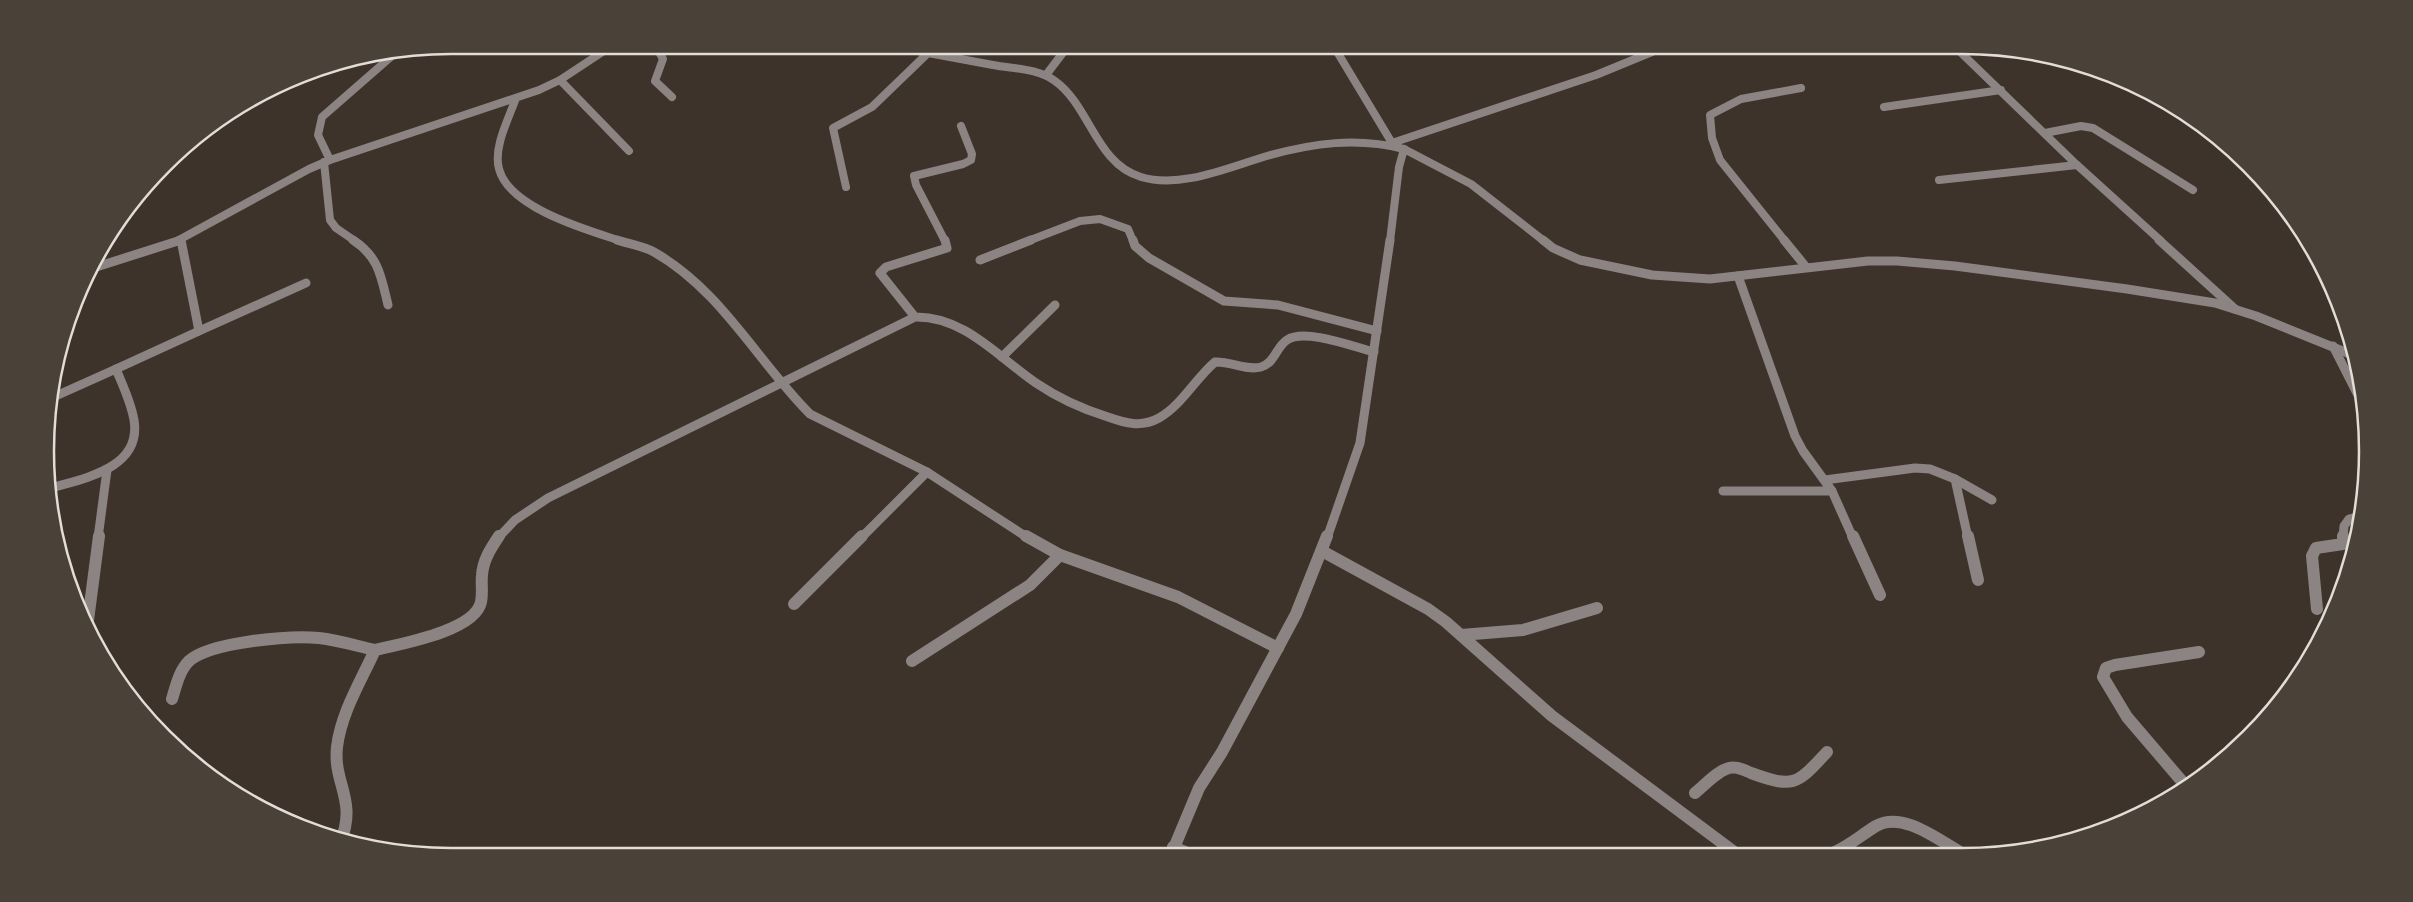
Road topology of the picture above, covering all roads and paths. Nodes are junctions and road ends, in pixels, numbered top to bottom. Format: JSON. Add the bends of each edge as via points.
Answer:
{"nodes":[{"id":1,"x":599,"y":54,"type":"edge"},
{"id":2,"x":663,"y":54,"type":"edge"},
{"id":3,"x":927,"y":54,"type":"edge"},
{"id":4,"x":933,"y":54,"type":"edge"},
{"id":5,"x":1061,"y":54,"type":"edge"},
{"id":6,"x":1338,"y":54,"type":"edge"},
{"id":7,"x":1648,"y":54,"type":"edge"},
{"id":8,"x":1962,"y":54,"type":"edge"},
{"id":9,"x":388,"y":59,"type":"edge"},
{"id":10,"x":1046,"y":76,"type":"junction"},
{"id":11,"x":560,"y":80,"type":"junction"},
{"id":12,"x":1801,"y":88,"type":"dead end"},
{"id":13,"x":2001,"y":90,"type":"junction"},
{"id":14,"x":672,"y":97,"type":"dead end"},
{"id":15,"x":516,"y":98,"type":"junction"},
{"id":16,"x":1884,"y":106,"type":"dead end"},
{"id":17,"x":961,"y":126,"type":"dead end"},
{"id":18,"x":2045,"y":133,"type":"junction"},
{"id":19,"x":1390,"y":144,"type":"junction"},
{"id":20,"x":1404,"y":149,"type":"junction"},
{"id":21,"x":629,"y":151,"type":"dead end"},
{"id":22,"x":327,"y":161,"type":"junction"},
{"id":23,"x":2078,"y":165,"type":"junction"},
{"id":24,"x":1939,"y":180,"type":"dead end"},
{"id":25,"x":846,"y":187,"type":"dead end"},
{"id":26,"x":2192,"y":190,"type":"dead end"},
{"id":27,"x":181,"y":240,"type":"junction"},
{"id":28,"x":980,"y":260,"type":"dead end"},
{"id":29,"x":100,"y":266,"type":"edge"},
{"id":30,"x":1806,"y":267,"type":"junction"},
{"id":31,"x":1738,"y":276,"type":"junction"},
{"id":32,"x":306,"y":283,"type":"dead end"},
{"id":33,"x":388,"y":305,"type":"dead end"},
{"id":34,"x":1055,"y":305,"type":"dead end"},
{"id":35,"x":2235,"y":309,"type":"junction"},
{"id":36,"x":915,"y":317,"type":"junction"},
{"id":37,"x":199,"y":331,"type":"junction"},
{"id":38,"x":1377,"y":331,"type":"junction"},
{"id":39,"x":2332,"y":346,"type":"junction"},
{"id":40,"x":1374,"y":352,"type":"junction"},
{"id":41,"x":2347,"y":353,"type":"edge"},
{"id":42,"x":1002,"y":357,"type":"junction"},
{"id":43,"x":116,"y":369,"type":"junction"},
{"id":44,"x":781,"y":382,"type":"junction"},
{"id":45,"x":2354,"y":389,"type":"edge"},
{"id":46,"x":58,"y":395,"type":"edge"},
{"id":47,"x":107,"y":470,"type":"junction"},
{"id":48,"x":927,"y":472,"type":"junction"},
{"id":49,"x":1955,"y":479,"type":"junction"},
{"id":50,"x":1825,"y":480,"type":"junction"},
{"id":51,"x":56,"y":487,"type":"edge"},
{"id":52,"x":1723,"y":491,"type":"dead end"},
{"id":53,"x":1832,"y":491,"type":"junction"},
{"id":54,"x":1992,"y":500,"type":"dead end"},
{"id":55,"x":2354,"y":518,"type":"edge"},
{"id":56,"x":1322,"y":551,"type":"junction"},
{"id":57,"x":1060,"y":555,"type":"junction"},
{"id":58,"x":1978,"y":580,"type":"dead end"},
{"id":59,"x":1880,"y":595,"type":"dead end"},
{"id":60,"x":794,"y":604,"type":"dead end"},
{"id":61,"x":1597,"y":608,"type":"dead end"},
{"id":62,"x":2317,"y":609,"type":"dead end"},
{"id":63,"x":89,"y":614,"type":"edge"},
{"id":64,"x":1461,"y":635,"type":"junction"},
{"id":65,"x":1278,"y":648,"type":"junction"},
{"id":66,"x":375,"y":650,"type":"junction"},
{"id":67,"x":2199,"y":652,"type":"dead end"},
{"id":68,"x":912,"y":661,"type":"dead end"},
{"id":69,"x":172,"y":699,"type":"dead end"},
{"id":70,"x":1827,"y":752,"type":"dead end"},
{"id":71,"x":2182,"y":782,"type":"edge"},
{"id":72,"x":1695,"y":793,"type":"dead end"},
{"id":73,"x":344,"y":834,"type":"edge"},
{"id":74,"x":1173,"y":848,"type":"edge"},
{"id":75,"x":1730,"y":848,"type":"edge"},
{"id":76,"x":1844,"y":848,"type":"edge"},
{"id":77,"x":1953,"y":848,"type":"edge"}],
"edges":[{"from":1,"to":11,"type":"street"},
{"from":2,"to":14,"type":"street","via":[[664,60],[655,81]]},
{"from":3,"to":25,"type":"street","via":[[872,107],[833,128]]},
{"from":4,"to":10,"type":"street"},
{"from":5,"to":10,"type":"street"},
{"from":6,"to":19,"type":"street"},
{"from":7,"to":19,"type":"street","via":[[1596,76]]},
{"from":8,"to":13,"type":"street"},
{"from":9,"to":22,"type":"street","via":[[322,117],[317,129],[318,139]]},
{"from":10,"to":19,"type":"street","via":[[1068,92],[1111,157],[1122,168],[1140,177],[1166,180],[1193,177],[1315,144]]},
{"from":11,"to":15,"type":"street"},
{"from":11,"to":21,"type":"street"},
{"from":12,"to":30,"type":"street","via":[[1747,98],[1719,108],[1710,115],[1709,124],[1712,144],[1720,160]]},
{"from":13,"to":16,"type":"street"},
{"from":13,"to":18,"type":"street"},
{"from":15,"to":22,"type":"street"},
{"from":15,"to":44,"type":"street","via":[[501,147],[498,167],[503,182],[532,206],[652,251],[665,259],[709,294]]},
{"from":17,"to":36,"type":"street","via":[[972,154],[971,160],[914,176],[946,239],[947,248],[886,267],[880,273]]},
{"from":18,"to":23,"type":"street"},
{"from":18,"to":26,"type":"street","via":[[2081,126],[2093,128]]},
{"from":19,"to":20,"type":"street"},
{"from":20,"to":31,"type":"street","via":[[1454,173],[1553,248],[1580,260],[1652,275],[1710,279]]},
{"from":20,"to":38,"type":"street"},
{"from":22,"to":27,"type":"street"},
{"from":22,"to":33,"type":"street","via":[[330,220],[336,228],[368,250],[380,271]]},
{"from":23,"to":24,"type":"street"},
{"from":23,"to":35,"type":"street"},
{"from":27,"to":29,"type":"street"},
{"from":27,"to":37,"type":"street"},
{"from":28,"to":38,"type":"street","via":[[1080,221],[1100,219],[1128,229],[1135,246],[1150,258],[1188,283],[1224,301],[1278,305]]},
{"from":30,"to":31,"type":"street"},
{"from":30,"to":35,"type":"street","via":[[1897,261],[2127,289]]},
{"from":31,"to":50,"type":"street","via":[[1795,436]]},
{"from":32,"to":37,"type":"street"},
{"from":34,"to":42,"type":"street"},
{"from":35,"to":39,"type":"street"},
{"from":36,"to":42,"type":"street","via":[[936,318],[967,331]]},
{"from":36,"to":44,"type":"street"},
{"from":37,"to":43,"type":"street"},
{"from":38,"to":40,"type":"street"},
{"from":39,"to":41,"type":"street"},
{"from":39,"to":45,"type":"street"},
{"from":40,"to":42,"type":"street","via":[[1310,336],[1293,337],[1266,366],[1259,368],[1215,362],[1165,415],[1134,425],[1084,409],[1047,391]]},
{"from":40,"to":56,"type":"street","via":[[1360,443]]},
{"from":43,"to":46,"type":"street"},
{"from":43,"to":47,"type":"street","via":[[136,426],[134,443],[125,457]]},
{"from":44,"to":48,"type":"street","via":[[810,414]]},
{"from":44,"to":66,"type":"street","via":[[538,503],[491,545],[482,568],[482,600],[478,610],[468,619],[439,632]]},
{"from":47,"to":51,"type":"street"},
{"from":47,"to":63,"type":"street"},
{"from":48,"to":57,"type":"street","via":[[1039,545]]},
{"from":48,"to":60,"type":"street"},
{"from":49,"to":50,"type":"street","via":[[1930,469],[1915,468]]},
{"from":49,"to":54,"type":"street"},
{"from":49,"to":58,"type":"street"},
{"from":50,"to":53,"type":"street"},
{"from":52,"to":53,"type":"street"},
{"from":53,"to":59,"type":"street"},
{"from":55,"to":62,"type":"street","via":[[2348,519],[2344,526],[2343,544],[2316,548],[2312,556]]},
{"from":56,"to":64,"type":"street","via":[[1428,608]]},
{"from":56,"to":65,"type":"street"},
{"from":57,"to":65,"type":"street","via":[[1178,597]]},
{"from":57,"to":68,"type":"street","via":[[1030,586]]},
{"from":61,"to":64,"type":"street","via":[[1522,630]]},
{"from":64,"to":75,"type":"street","via":[[1552,716],[1681,806]]},
{"from":65,"to":74,"type":"street","via":[[1199,788]]},
{"from":66,"to":69,"type":"street","via":[[297,637],[213,648],[192,658],[180,672]]},
{"from":66,"to":73,"type":"street","via":[[342,726],[337,748],[337,767],[348,810],[348,826]]},
{"from":67,"to":71,"type":"street","via":[[2115,665],[2106,668],[2103,677],[2127,717]]},
{"from":70,"to":72,"type":"street","via":[[1798,780],[1788,783],[1732,767],[1723,770]]},
{"from":76,"to":77,"type":"street","via":[[1878,825],[1892,820],[1920,830]]}]}
